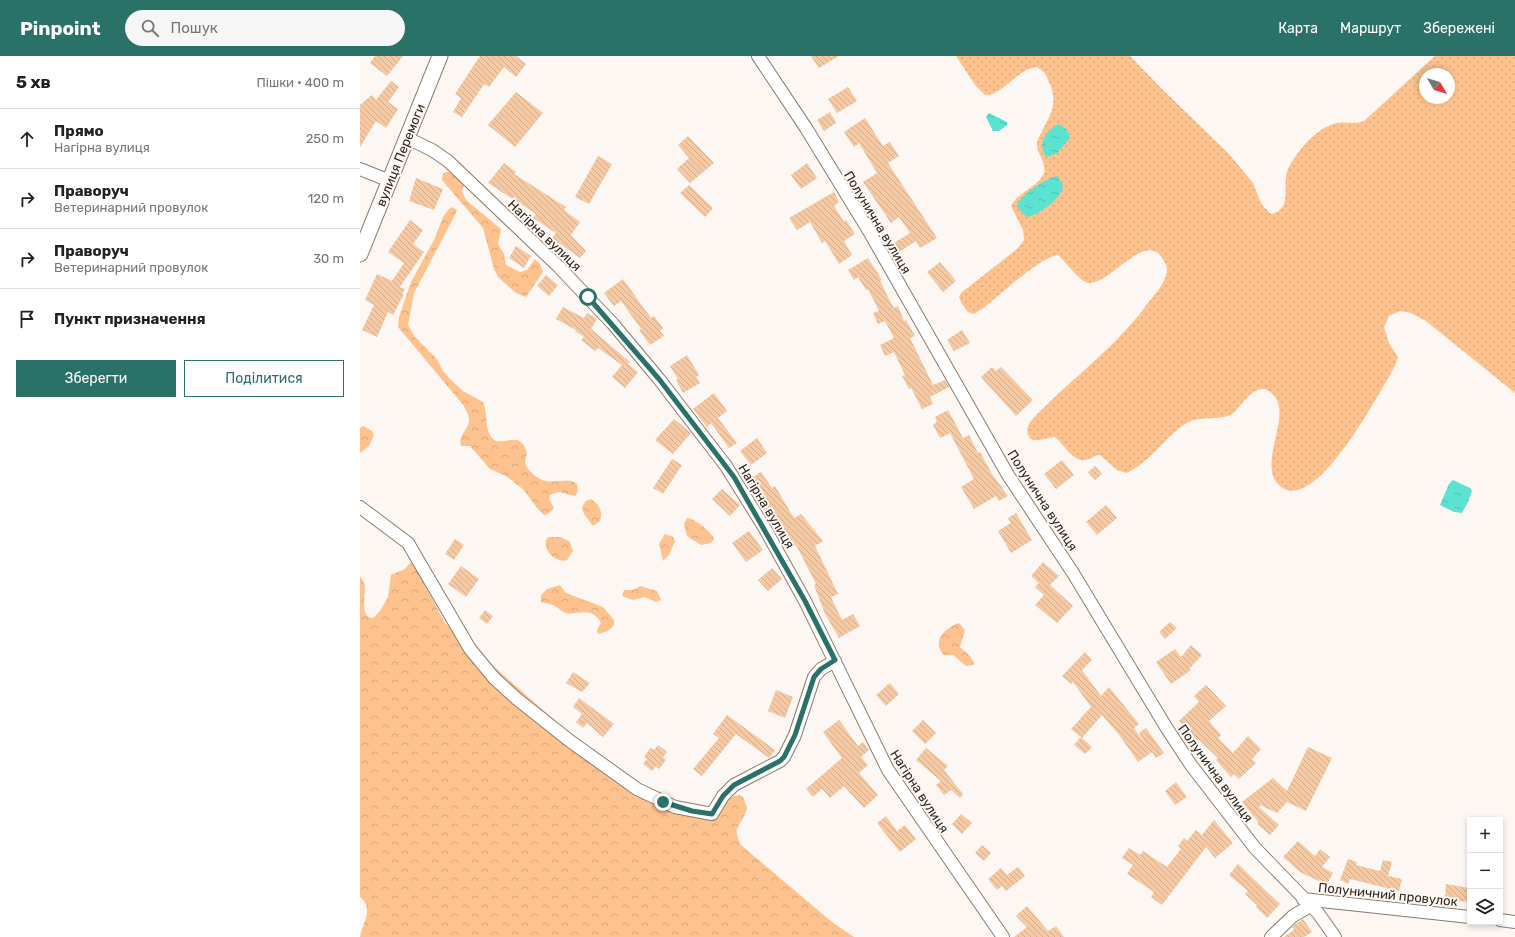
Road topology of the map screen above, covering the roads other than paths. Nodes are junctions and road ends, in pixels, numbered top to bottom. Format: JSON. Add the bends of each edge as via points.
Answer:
{"nodes":[{"id":1,"x":440,"y":56,"type":"edge"},
{"id":2,"x":758,"y":56,"type":"edge"},
{"id":3,"x":407,"y":138,"type":"junction"},
{"id":4,"x":360,"y":169,"type":"edge"},
{"id":5,"x":390,"y":182,"type":"junction"},
{"id":6,"x":360,"y":254,"type":"edge"},
{"id":7,"x":360,"y":507,"type":"edge"},
{"id":8,"x":835,"y":660,"type":"junction"},
{"id":9,"x":1307,"y":902,"type":"junction"},
{"id":10,"x":1467,"y":917,"type":"edge"},
{"id":11,"x":1503,"y":920,"type":"edge"},
{"id":12,"x":1515,"y":922,"type":"edge"},
{"id":13,"x":1003,"y":937,"type":"edge"},
{"id":14,"x":1271,"y":937,"type":"edge"},
{"id":15,"x":1335,"y":937,"type":"edge"}],
"edges":[{"from":1,"to":3,"type":"street","name":"вулиця Перемоги"},
{"from":2,"to":9,"type":"street","name":"Полунична вулиця","via":[[806,128],[865,225],[1012,481],[1073,573],[1166,727],[1207,787],[1254,848]]},
{"from":3,"to":5,"type":"street","name":"вулиця Перемоги"},
{"from":3,"to":8,"type":"street","name":"Нагірна вулиця","via":[[432,150],[454,166],[613,324],[659,379],[742,490]]},
{"from":4,"to":5,"type":"street"},
{"from":5,"to":6,"type":"street","name":"вулиця Перемоги"},
{"from":7,"to":8,"type":"street","via":[[408,543],[470,649],[494,678],[595,760],[637,789],[675,807],[712,814],[723,796],[734,785],[780,761],[795,735],[814,677]]},
{"from":8,"to":13,"type":"street","name":"Нагірна вулиця","via":[[866,730],[888,770]]},
{"from":9,"to":10,"type":"street","name":"Полуничний провулок"},
{"from":9,"to":14,"type":"street","name":"Полуничний провулок"},
{"from":9,"to":15,"type":"street","name":"Полунична вулиця"},
{"from":11,"to":12,"type":"street"}]}
